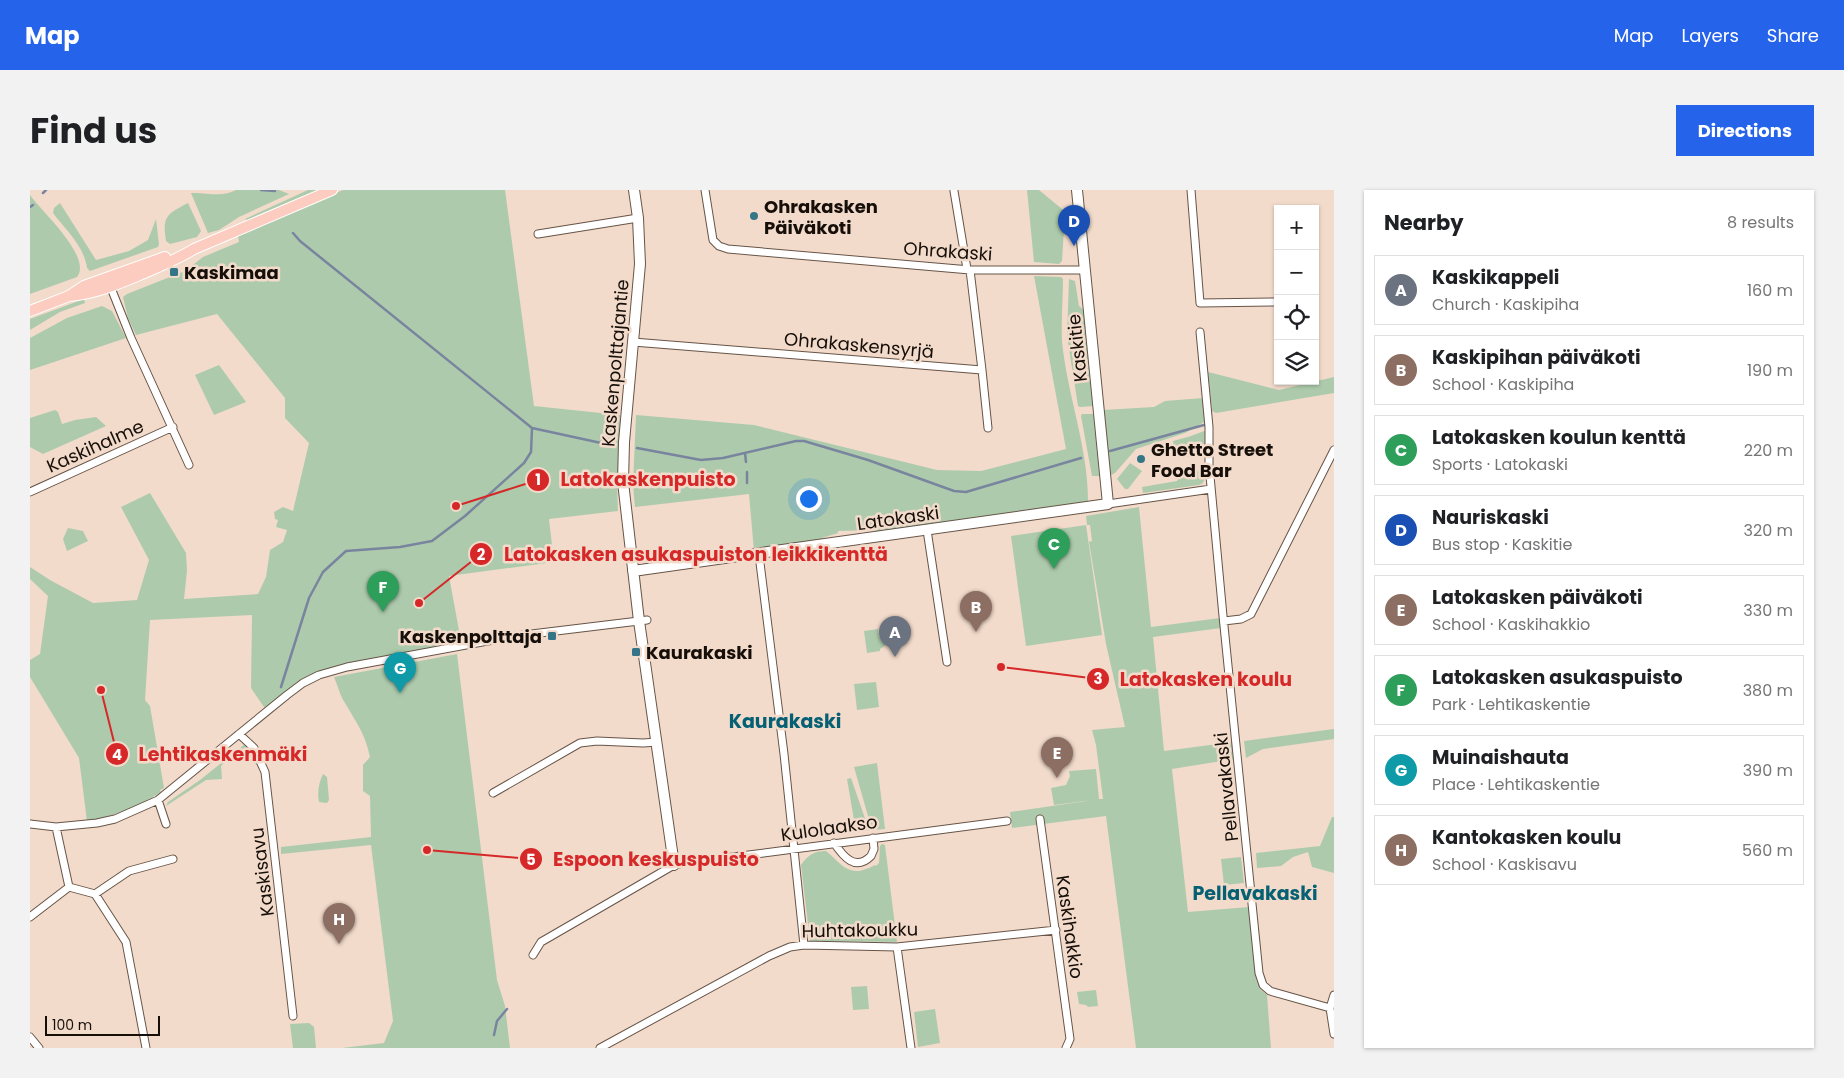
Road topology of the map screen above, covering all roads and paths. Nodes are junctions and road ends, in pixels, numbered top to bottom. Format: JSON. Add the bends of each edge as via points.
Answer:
{"nodes":[{"id":1,"x":332,"y":190,"type":"edge"},
{"id":2,"x":634,"y":190,"type":"edge"},
{"id":3,"x":705,"y":190,"type":"edge"},
{"id":4,"x":1077,"y":190,"type":"edge"},
{"id":5,"x":1191,"y":190,"type":"edge"},
{"id":6,"x":954,"y":191,"type":"edge"},
{"id":7,"x":638,"y":218,"type":"junction"},
{"id":8,"x":538,"y":234,"type":"dead end"},
{"id":9,"x":968,"y":270,"type":"junction"},
{"id":10,"x":1085,"y":270,"type":"junction"},
{"id":11,"x":109,"y":282,"type":"junction"},
{"id":12,"x":1274,"y":302,"type":"edge"},
{"id":13,"x":30,"y":311,"type":"edge"},
{"id":14,"x":1200,"y":332,"type":"dead end"},
{"id":15,"x":632,"y":342,"type":"junction"},
{"id":16,"x":982,"y":370,"type":"junction"},
{"id":17,"x":173,"y":427,"type":"junction"},
{"id":18,"x":988,"y":428,"type":"dead end"},
{"id":19,"x":1334,"y":450,"type":"edge"},
{"id":20,"x":189,"y":465,"type":"dead end"},
{"id":21,"x":1211,"y":488,"type":"junction"},
{"id":22,"x":30,"y":492,"type":"edge"},
{"id":23,"x":1108,"y":504,"type":"junction"},
{"id":24,"x":927,"y":530,"type":"junction"},
{"id":25,"x":759,"y":555,"type":"junction"},
{"id":26,"x":633,"y":571,"type":"junction"},
{"id":27,"x":643,"y":621,"type":"junction"},
{"id":28,"x":1224,"y":621,"type":"junction"},
{"id":29,"x":947,"y":662,"type":"dead end"},
{"id":30,"x":239,"y":734,"type":"junction"},
{"id":31,"x":657,"y":742,"type":"junction"},
{"id":32,"x":493,"y":793,"type":"dead end"},
{"id":33,"x":158,"y":800,"type":"junction"},
{"id":34,"x":1040,"y":819,"type":"dead end"},
{"id":35,"x":1007,"y":821,"type":"dead end"},
{"id":36,"x":30,"y":824,"type":"edge"},
{"id":37,"x":166,"y":824,"type":"dead end"},
{"id":38,"x":56,"y":827,"type":"junction"},
{"id":39,"x":873,"y":838,"type":"junction"},
{"id":40,"x":834,"y":843,"type":"junction"},
{"id":41,"x":794,"y":848,"type":"junction"},
{"id":42,"x":172,"y":859,"type":"dead end"},
{"id":43,"x":674,"y":865,"type":"junction"},
{"id":44,"x":69,"y":887,"type":"junction"},
{"id":45,"x":95,"y":894,"type":"junction"},
{"id":46,"x":30,"y":917,"type":"edge"},
{"id":47,"x":1056,"y":930,"type":"junction"},
{"id":48,"x":804,"y":945,"type":"junction"},
{"id":49,"x":897,"y":947,"type":"junction"},
{"id":50,"x":533,"y":955,"type":"dead end"},
{"id":51,"x":1332,"y":1001,"type":"edge"},
{"id":52,"x":293,"y":1016,"type":"dead end"},
{"id":53,"x":1334,"y":1034,"type":"edge"},
{"id":54,"x":30,"y":1037,"type":"edge"},
{"id":55,"x":39,"y":1048,"type":"edge"},
{"id":56,"x":146,"y":1048,"type":"edge"},
{"id":57,"x":600,"y":1048,"type":"edge"},
{"id":58,"x":911,"y":1048,"type":"edge"},
{"id":59,"x":1066,"y":1048,"type":"edge"}],
"edges":[{"from":1,"to":11,"type":"main road","via":[[194,249],[181,258]]},
{"from":2,"to":7,"type":"street","name":"Kaskenpolttajantie"},
{"from":3,"to":9,"type":"street","name":"Ohrakaski","via":[[713,240],[724,248]]},
{"from":4,"to":10,"type":"street","name":"Kaskitie"},
{"from":5,"to":12,"type":"street","via":[[1200,303]]},
{"from":6,"to":9,"type":"street"},
{"from":7,"to":8,"type":"street"},
{"from":7,"to":15,"type":"street","name":"Kaskenpolttajantie","via":[[640,264]]},
{"from":9,"to":10,"type":"street","name":"Ohrakaski"},
{"from":9,"to":16,"type":"street"},
{"from":10,"to":23,"type":"street","name":"Kaskitie"},
{"from":11,"to":13,"type":"main road","via":[[84,286],[69,296]]},
{"from":11,"to":17,"type":"street"},
{"from":14,"to":21,"type":"street","name":"Pellavakaski"},
{"from":15,"to":16,"type":"street","name":"Ohrakaskensyrjä"},
{"from":15,"to":26,"type":"street","name":"Kaskenpolttajantie","via":[[623,482]]},
{"from":16,"to":18,"type":"street"},
{"from":17,"to":20,"type":"street"},
{"from":17,"to":22,"type":"street","name":"Kaskihalme"},
{"from":19,"to":28,"type":"street","via":[[1250,614]]},
{"from":21,"to":23,"type":"street"},
{"from":21,"to":28,"type":"street","name":"Pellavakaski"},
{"from":23,"to":24,"type":"street","name":"Latokaski"},
{"from":24,"to":25,"type":"street","name":"Latokaski"},
{"from":24,"to":29,"type":"street"},
{"from":25,"to":26,"type":"street","name":"Latokaski"},
{"from":25,"to":41,"type":"street"},
{"from":26,"to":27,"type":"street","name":"Kaskenpolttajantie"},
{"from":27,"to":30,"type":"street","via":[[511,636],[347,667],[303,683]]},
{"from":27,"to":31,"type":"street","name":"Kaskenpolttajantie"},
{"from":28,"to":51,"type":"street","name":"Pellavakaski","via":[[1259,973],[1263,985],[1270,991]]},
{"from":30,"to":33,"type":"street"},
{"from":30,"to":52,"type":"street","name":"Kaskisavu","via":[[254,748],[266,772]]},
{"from":31,"to":32,"type":"street","via":[[580,743]]},
{"from":31,"to":43,"type":"street","name":"Kaskenpolttajantie"},
{"from":33,"to":37,"type":"street"},
{"from":33,"to":38,"type":"street","via":[[115,819]]},
{"from":34,"to":47,"type":"street","name":"Kaskihakkio"},
{"from":35,"to":39,"type":"street","name":"Kulolaakso"},
{"from":36,"to":38,"type":"street"},
{"from":38,"to":44,"type":"street"},
{"from":39,"to":40,"type":"street","name":"Kulolaakso"},
{"from":39,"to":40,"type":"street","via":[[871,856],[861,862],[849,860]]},
{"from":40,"to":41,"type":"street","name":"Kulolaakso"},
{"from":41,"to":43,"type":"street","name":"Kulolaakso"},
{"from":41,"to":48,"type":"street"},
{"from":42,"to":45,"type":"street","via":[[129,871]]},
{"from":43,"to":50,"type":"street","name":"Kulolaakso","via":[[541,942]]},
{"from":44,"to":45,"type":"street"},
{"from":44,"to":46,"type":"street"},
{"from":45,"to":56,"type":"street","via":[[126,942]]},
{"from":47,"to":49,"type":"street","name":"Huhtakoukku"},
{"from":47,"to":59,"type":"street","name":"Kaskihakkio","via":[[1070,1039]]},
{"from":48,"to":49,"type":"street","name":"Huhtakoukku"},
{"from":48,"to":57,"type":"street","name":"Huhtakoukku","via":[[769,956]]},
{"from":49,"to":58,"type":"street"},
{"from":51,"to":53,"type":"street","name":"Pellavakaski"},
{"from":54,"to":55,"type":"street"}]}
